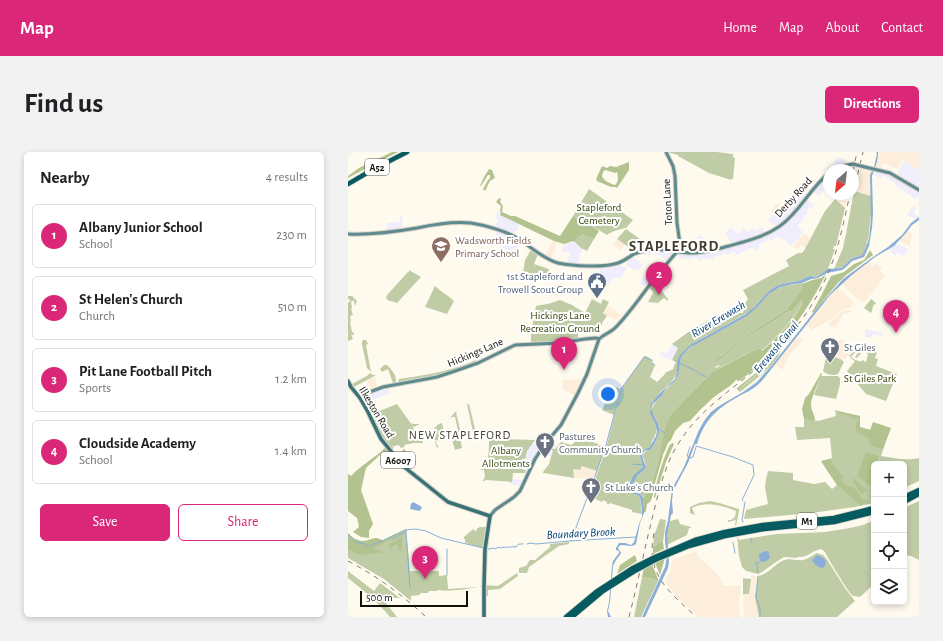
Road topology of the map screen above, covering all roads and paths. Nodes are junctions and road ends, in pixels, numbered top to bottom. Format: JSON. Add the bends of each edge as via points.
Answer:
{"nodes":[{"id":1,"x":400,"y":152,"type":"edge"},
{"id":2,"x":407,"y":152,"type":"edge"},
{"id":3,"x":666,"y":152,"type":"edge"},
{"id":4,"x":859,"y":166,"type":"edge"},
{"id":5,"x":823,"y":178,"type":"edge"},
{"id":6,"x":348,"y":181,"type":"edge"},
{"id":7,"x":348,"y":184,"type":"edge"},
{"id":8,"x":919,"y":190,"type":"edge"},
{"id":9,"x":348,"y":234,"type":"edge"},
{"id":10,"x":680,"y":245,"type":"junction"},
{"id":11,"x":677,"y":251,"type":"junction"},
{"id":12,"x":682,"y":252,"type":"junction"},
{"id":13,"x":599,"y":339,"type":"junction"},
{"id":14,"x":348,"y":381,"type":"edge"},
{"id":15,"x":350,"y":388,"type":"edge"},
{"id":16,"x":360,"y":398,"type":"junction"},
{"id":17,"x":919,"y":490,"type":"edge"},
{"id":18,"x":919,"y":494,"type":"edge"},
{"id":19,"x":907,"y":496,"type":"edge"},
{"id":20,"x":907,"y":500,"type":"edge"},
{"id":21,"x":871,"y":509,"type":"edge"},
{"id":22,"x":871,"y":513,"type":"edge"},
{"id":23,"x":490,"y":516,"type":"junction"},
{"id":24,"x":740,"y":531,"type":"junction"},
{"id":25,"x":603,"y":589,"type":"junction"},
{"id":26,"x":484,"y":617,"type":"edge"},
{"id":27,"x":566,"y":617,"type":"edge"},
{"id":28,"x":572,"y":617,"type":"edge"}],
"edges":[{"from":1,"to":6,"type":"highway","number":"A52"},
{"from":2,"to":7,"type":"highway","number":"A52"},
{"from":3,"to":10,"type":"main road","name":"Toton Lane","via":[[675,176]]},
{"from":4,"to":8,"type":"main road","bridge":true,"via":[[890,173]]},
{"from":5,"to":12,"type":"main road","name":"Derby Road","via":[[793,214],[772,230],[748,241],[717,249]]},
{"from":9,"to":11,"type":"main road","name":"Derby Road","via":[[369,234],[445,223],[474,224],[511,234],[552,260],[573,265],[611,265],[644,251]]},
{"from":10,"to":11,"type":"main road"},
{"from":10,"to":12,"type":"main road","name":"Toton Lane"},
{"from":11,"to":12,"type":"main road","name":"Derby Road"},
{"from":11,"to":13,"type":"main road","via":[[616,327]]},
{"from":13,"to":16,"type":"main road","name":"Hickings Lane","via":[[513,346],[450,373],[383,387]]},
{"from":13,"to":23,"type":"main road","via":[[578,393],[563,421],[535,459],[520,491]]},
{"from":14,"to":15,"type":"main road","name":"Ilkeston Road","number":"A6007"},
{"from":15,"to":16,"type":"main road","name":"Ilkeston Road","number":"A6007"},
{"from":16,"to":23,"type":"main road","name":"Ilkeston Road","number":"A6007","via":[[381,439],[406,468],[448,502]]},
{"from":17,"to":19,"type":"highway"},
{"from":18,"to":20,"type":"highway"},
{"from":21,"to":24,"type":"highway","number":"M1","via":[[828,519],[768,525]]},
{"from":22,"to":24,"type":"highway","number":"M1","via":[[829,522]]},
{"from":23,"to":26,"type":"main road","via":[[485,549]]},
{"from":24,"to":25,"type":"highway","number":"M1","bridge":true,"via":[[704,538],[672,551],[633,570]]},
{"from":25,"to":27,"type":"highway","number":"M1"},
{"from":25,"to":28,"type":"highway","number":"M1"}]}
